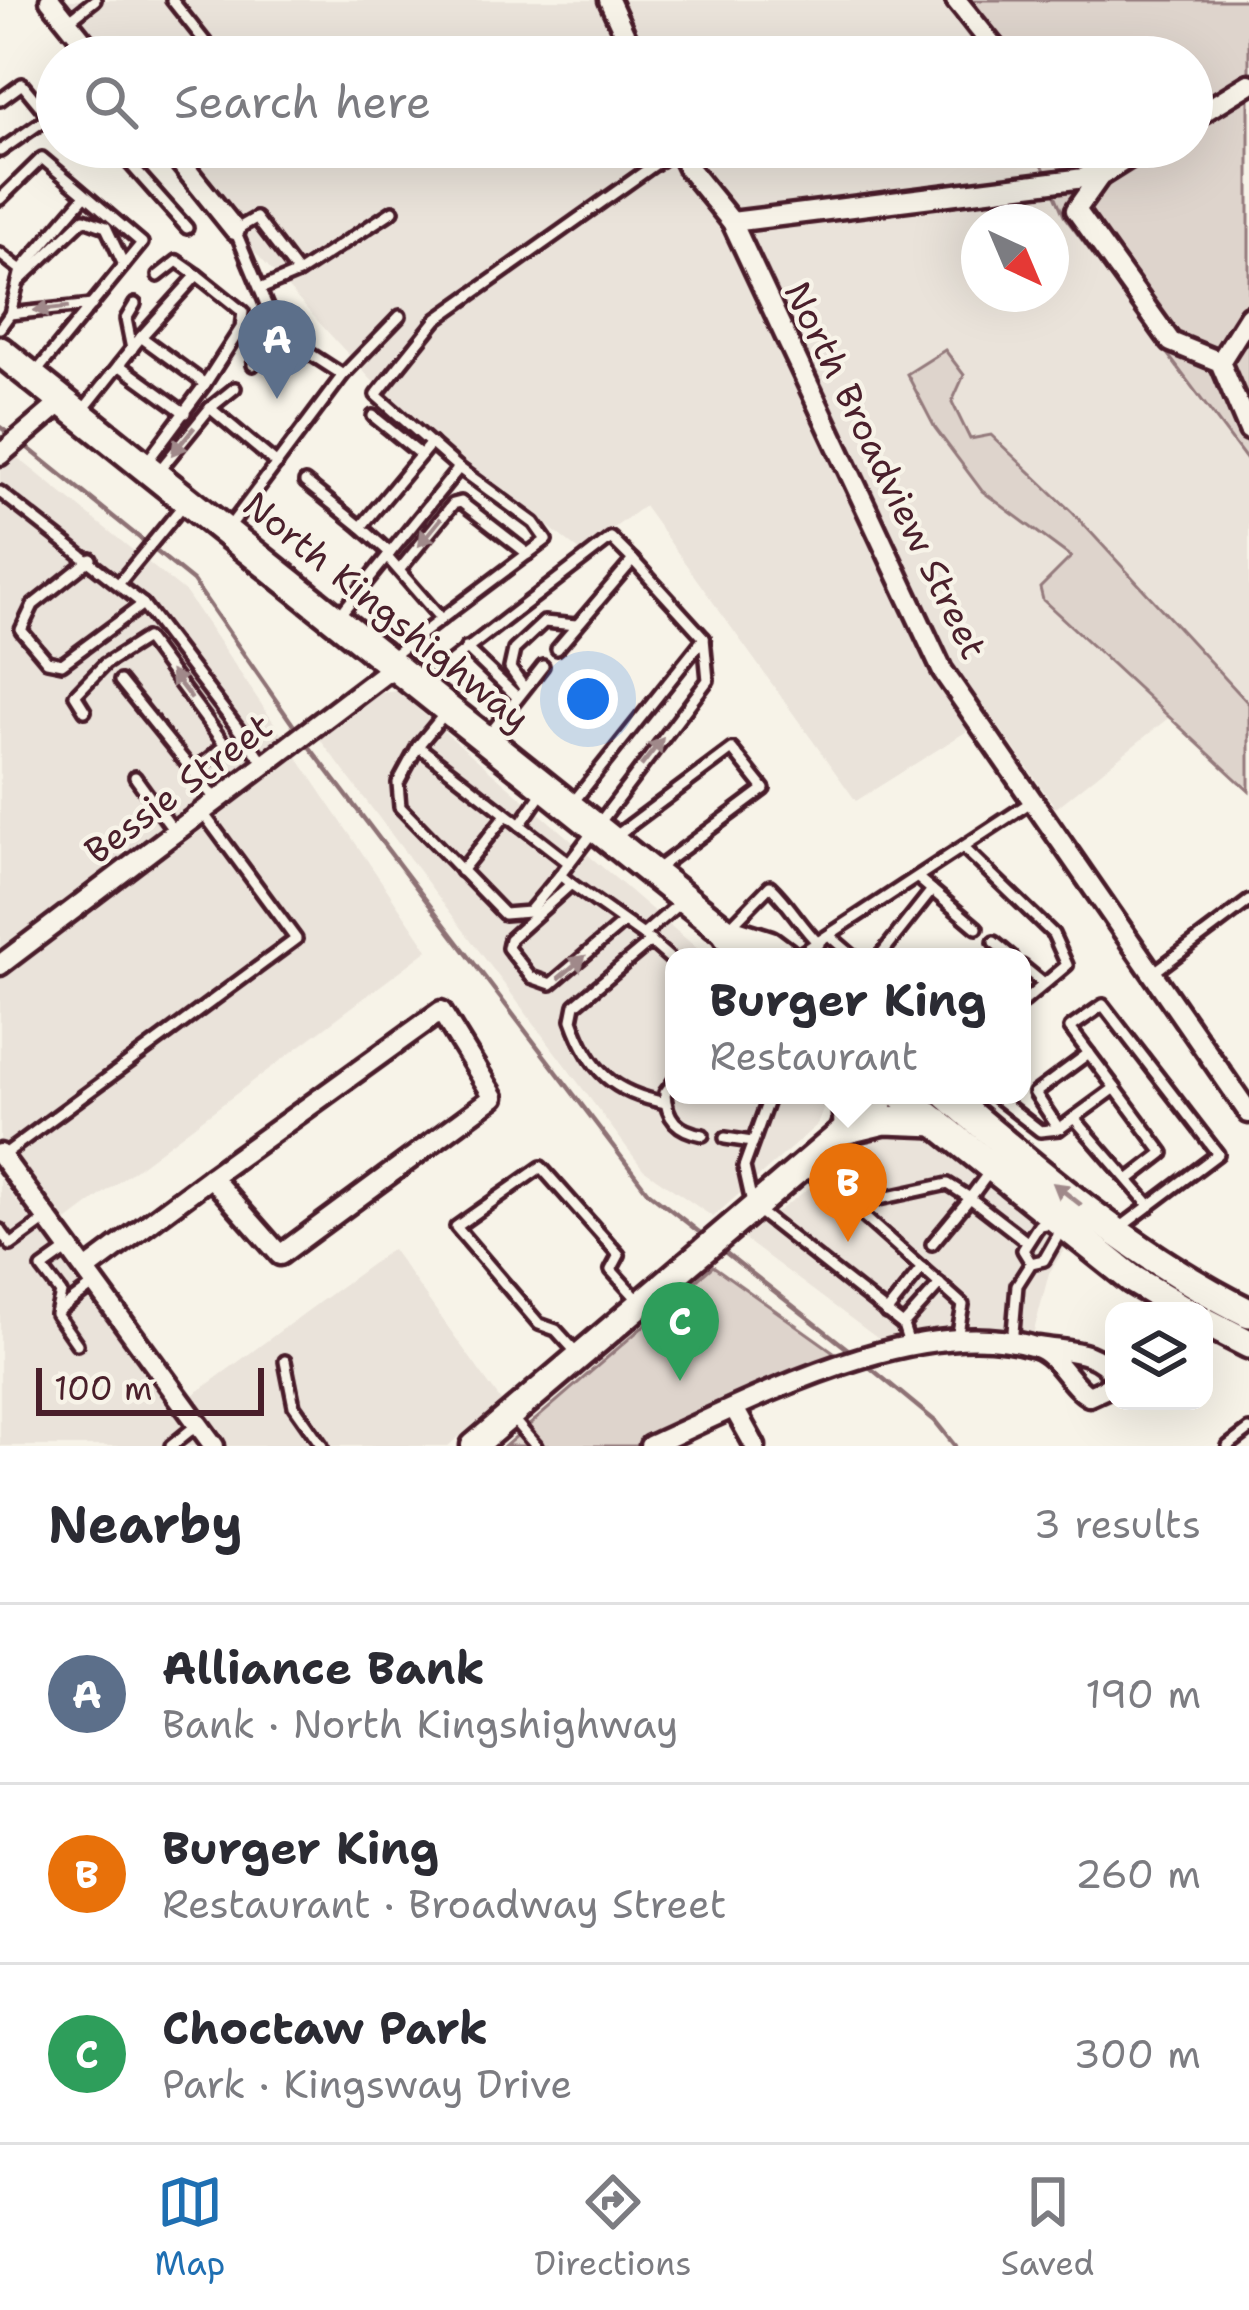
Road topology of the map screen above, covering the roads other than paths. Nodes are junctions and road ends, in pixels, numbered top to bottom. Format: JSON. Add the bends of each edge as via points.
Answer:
{"nodes":[{"id":1,"x":50,"y":0,"type":"edge"},
{"id":2,"x":94,"y":0,"type":"edge"},
{"id":3,"x":172,"y":0,"type":"edge"},
{"id":4,"x":609,"y":0,"type":"edge"},
{"id":5,"x":956,"y":0,"type":"edge"},
{"id":6,"x":67,"y":22,"type":"junction"},
{"id":7,"x":79,"y":36,"type":"edge"},
{"id":8,"x":200,"y":36,"type":"edge"},
{"id":9,"x":625,"y":36,"type":"edge"},
{"id":10,"x":985,"y":36,"type":"edge"},
{"id":11,"x":1249,"y":83,"type":"edge"},
{"id":12,"x":36,"y":98,"type":"edge"},
{"id":13,"x":0,"y":100,"type":"edge"},
{"id":14,"x":1213,"y":106,"type":"edge"},
{"id":15,"x":36,"y":127,"type":"edge"},
{"id":16,"x":0,"y":151,"type":"edge"},
{"id":17,"x":36,"y":164,"type":"edge"},
{"id":18,"x":52,"y":168,"type":"edge"},
{"id":19,"x":134,"y":168,"type":"edge"},
{"id":20,"x":189,"y":168,"type":"edge"},
{"id":21,"x":649,"y":168,"type":"edge"},
{"id":22,"x":693,"y":168,"type":"edge"},
{"id":23,"x":1093,"y":168,"type":"edge"},
{"id":24,"x":1113,"y":168,"type":"edge"},
{"id":25,"x":1100,"y":176,"type":"junction"},
{"id":26,"x":83,"y":198,"type":"junction"},
{"id":27,"x":0,"y":199,"type":"edge"},
{"id":28,"x":393,"y":211,"type":"dead end"},
{"id":29,"x":732,"y":222,"type":"junction"},
{"id":30,"x":187,"y":228,"type":"dead end"},
{"id":31,"x":235,"y":230,"type":"junction"},
{"id":32,"x":0,"y":254,"type":"edge"},
{"id":33,"x":124,"y":265,"type":"junction"},
{"id":34,"x":298,"y":273,"type":"junction"},
{"id":35,"x":197,"y":275,"type":"junction"},
{"id":36,"x":19,"y":276,"type":"junction"},
{"id":37,"x":158,"y":276,"type":"dead end"},
{"id":38,"x":261,"y":294,"type":"junction"},
{"id":39,"x":135,"y":304,"type":"dead end"},
{"id":40,"x":92,"y":305,"type":"junction"},
{"id":41,"x":243,"y":312,"type":"junction"},
{"id":42,"x":10,"y":314,"type":"junction"},
{"id":43,"x":400,"y":316,"type":"dead end"},
{"id":44,"x":1249,"y":316,"type":"edge"},
{"id":45,"x":0,"y":328,"type":"edge"},
{"id":46,"x":278,"y":333,"type":"junction"},
{"id":47,"x":141,"y":337,"type":"junction"},
{"id":48,"x":131,"y":349,"type":"junction"},
{"id":49,"x":0,"y":351,"type":"edge"},
{"id":50,"x":1220,"y":362,"type":"junction"},
{"id":51,"x":119,"y":365,"type":"junction"},
{"id":52,"x":253,"y":365,"type":"dead end"},
{"id":53,"x":344,"y":375,"type":"junction"},
{"id":54,"x":33,"y":376,"type":"junction"},
{"id":55,"x":205,"y":384,"type":"junction"},
{"id":56,"x":235,"y":388,"type":"dead end"},
{"id":57,"x":72,"y":407,"type":"junction"},
{"id":58,"x":210,"y":408,"type":"junction"},
{"id":59,"x":185,"y":413,"type":"junction"},
{"id":60,"x":373,"y":416,"type":"dead end"},
{"id":61,"x":1249,"y":430,"type":"edge"},
{"id":62,"x":431,"y":443,"type":"junction"},
{"id":63,"x":0,"y":455,"type":"edge"},
{"id":64,"x":421,"y":455,"type":"junction"},
{"id":65,"x":277,"y":464,"type":"junction"},
{"id":66,"x":459,"y":468,"type":"junction"},
{"id":67,"x":150,"y":469,"type":"junction"},
{"id":68,"x":305,"y":482,"type":"dead end"},
{"id":69,"x":0,"y":492,"type":"edge"},
{"id":70,"x":188,"y":499,"type":"junction"},
{"id":71,"x":361,"y":527,"type":"junction"},
{"id":72,"x":227,"y":530,"type":"junction"},
{"id":73,"x":528,"y":554,"type":"junction"},
{"id":74,"x":388,"y":555,"type":"junction"},
{"id":75,"x":91,"y":560,"type":"junction"},
{"id":76,"x":633,"y":560,"type":"junction"},
{"id":77,"x":401,"y":568,"type":"junction"},
{"id":78,"x":120,"y":582,"type":"junction"},
{"id":79,"x":143,"y":604,"type":"junction"},
{"id":80,"x":338,"y":617,"type":"junction"},
{"id":81,"x":441,"y":619,"type":"junction"},
{"id":82,"x":576,"y":625,"type":"junction"},
{"id":83,"x":704,"y":638,"type":"junction"},
{"id":84,"x":466,"y":648,"type":"junction"},
{"id":85,"x":557,"y":649,"type":"dead end"},
{"id":86,"x":393,"y":661,"type":"junction"},
{"id":87,"x":543,"y":666,"type":"dead end"},
{"id":88,"x":120,"y":681,"type":"dead end"},
{"id":89,"x":422,"y":684,"type":"junction"},
{"id":90,"x":521,"y":692,"type":"junction"},
{"id":91,"x":450,"y":706,"type":"junction"},
{"id":92,"x":85,"y":711,"type":"dead end"},
{"id":93,"x":488,"y":736,"type":"junction"},
{"id":94,"x":418,"y":746,"type":"junction"},
{"id":95,"x":269,"y":760,"type":"junction"},
{"id":96,"x":193,"y":772,"type":"junction"},
{"id":97,"x":135,"y":777,"type":"dead end"},
{"id":98,"x":547,"y":785,"type":"junction"},
{"id":99,"x":1032,"y":801,"type":"junction"},
{"id":100,"x":571,"y":805,"type":"junction"},
{"id":101,"x":209,"y":806,"type":"junction"},
{"id":102,"x":506,"y":815,"type":"junction"},
{"id":103,"x":520,"y":826,"type":"junction"},
{"id":104,"x":604,"y":831,"type":"junction"},
{"id":105,"x":175,"y":832,"type":"junction"},
{"id":106,"x":964,"y":848,"type":"junction"},
{"id":107,"x":569,"y":863,"type":"junction"},
{"id":108,"x":461,"y":871,"type":"junction"},
{"id":109,"x":653,"y":872,"type":"junction"},
{"id":110,"x":560,"y":875,"type":"junction"},
{"id":111,"x":918,"y":878,"type":"junction"},
{"id":112,"x":571,"y":884,"type":"junction"},
{"id":113,"x":932,"y":890,"type":"junction"},
{"id":114,"x":686,"y":898,"type":"junction"},
{"id":115,"x":1249,"y":901,"type":"edge"},
{"id":116,"x":624,"y":922,"type":"junction"},
{"id":117,"x":802,"y":928,"type":"junction"},
{"id":118,"x":977,"y":928,"type":"dead end"},
{"id":119,"x":725,"y":931,"type":"junction"},
{"id":120,"x":647,"y":938,"type":"junction"},
{"id":121,"x":832,"y":938,"type":"junction"},
{"id":122,"x":994,"y":942,"type":"dead end"},
{"id":123,"x":819,"y":944,"type":"junction"},
{"id":124,"x":736,"y":948,"type":"edge"},
{"id":125,"x":768,"y":948,"type":"edge"},
{"id":126,"x":790,"y":948,"type":"edge"},
{"id":127,"x":807,"y":948,"type":"edge"},
{"id":128,"x":844,"y":948,"type":"edge"},
{"id":129,"x":886,"y":948,"type":"edge"},
{"id":130,"x":1001,"y":948,"type":"edge"},
{"id":131,"x":665,"y":954,"type":"edge"},
{"id":132,"x":0,"y":965,"type":"edge"},
{"id":133,"x":1031,"y":973,"type":"edge"},
{"id":134,"x":1152,"y":974,"type":"junction"},
{"id":135,"x":1044,"y":984,"type":"junction"},
{"id":136,"x":1031,"y":995,"type":"edge"},
{"id":137,"x":1089,"y":1053,"type":"junction"},
{"id":138,"x":1115,"y":1088,"type":"junction"},
{"id":139,"x":665,"y":1103,"type":"edge"},
{"id":140,"x":666,"y":1104,"type":"edge"},
{"id":141,"x":767,"y":1104,"type":"edge"},
{"id":142,"x":847,"y":1104,"type":"edge"},
{"id":143,"x":876,"y":1104,"type":"edge"},
{"id":144,"x":914,"y":1104,"type":"edge"},
{"id":145,"x":958,"y":1104,"type":"edge"},
{"id":146,"x":1006,"y":1104,"type":"edge"},
{"id":147,"x":1249,"y":1113,"type":"edge"},
{"id":148,"x":1074,"y":1118,"type":"junction"},
{"id":149,"x":937,"y":1122,"type":"junction"},
{"id":150,"x":848,"y":1129,"type":"junction"},
{"id":151,"x":1059,"y":1129,"type":"junction"},
{"id":152,"x":704,"y":1135,"type":"dead end"},
{"id":153,"x":725,"y":1138,"type":"dead end"},
{"id":154,"x":752,"y":1142,"type":"junction"},
{"id":155,"x":2,"y":1161,"type":"edge"},
{"id":156,"x":802,"y":1167,"type":"junction"},
{"id":157,"x":994,"y":1167,"type":"junction"},
{"id":158,"x":211,"y":1177,"type":"junction"},
{"id":159,"x":1128,"y":1180,"type":"junction"},
{"id":160,"x":970,"y":1198,"type":"junction"},
{"id":161,"x":851,"y":1205,"type":"junction"},
{"id":162,"x":1150,"y":1206,"type":"junction"},
{"id":163,"x":746,"y":1214,"type":"junction"},
{"id":164,"x":48,"y":1218,"type":"junction"},
{"id":165,"x":1057,"y":1221,"type":"junction"},
{"id":166,"x":0,"y":1230,"type":"edge"},
{"id":167,"x":1115,"y":1231,"type":"junction"},
{"id":168,"x":1028,"y":1242,"type":"junction"},
{"id":169,"x":932,"y":1244,"type":"dead end"},
{"id":170,"x":70,"y":1248,"type":"junction"},
{"id":171,"x":1031,"y":1264,"type":"junction"},
{"id":172,"x":922,"y":1268,"type":"junction"},
{"id":173,"x":91,"y":1276,"type":"junction"},
{"id":174,"x":940,"y":1284,"type":"junction"},
{"id":175,"x":1171,"y":1302,"type":"edge"},
{"id":176,"x":641,"y":1303,"type":"junction"},
{"id":177,"x":886,"y":1313,"type":"junction"},
{"id":178,"x":1249,"y":1313,"type":"edge"},
{"id":179,"x":56,"y":1314,"type":"junction"},
{"id":180,"x":1213,"y":1326,"type":"edge"},
{"id":181,"x":956,"y":1338,"type":"junction"},
{"id":182,"x":901,"y":1339,"type":"junction"},
{"id":183,"x":76,"y":1344,"type":"dead end"},
{"id":184,"x":1012,"y":1345,"type":"junction"},
{"id":185,"x":1249,"y":1345,"type":"edge"},
{"id":186,"x":1039,"y":1348,"type":"dead end"},
{"id":187,"x":579,"y":1357,"type":"junction"},
{"id":188,"x":285,"y":1361,"type":"dead end"},
{"id":189,"x":735,"y":1410,"type":"junction"},
{"id":190,"x":509,"y":1415,"type":"junction"},
{"id":191,"x":198,"y":1424,"type":"junction"},
{"id":192,"x":1249,"y":1430,"type":"edge"},
{"id":193,"x":174,"y":1445,"type":"edge"},
{"id":194,"x":214,"y":1446,"type":"edge"},
{"id":195,"x":322,"y":1446,"type":"edge"},
{"id":196,"x":473,"y":1446,"type":"edge"},
{"id":197,"x":536,"y":1446,"type":"edge"},
{"id":198,"x":650,"y":1446,"type":"edge"},
{"id":199,"x":755,"y":1446,"type":"edge"},
{"id":200,"x":1228,"y":1446,"type":"edge"}],
"edges":[{"from":1,"to":6,"type":"street"},
{"from":2,"to":6,"type":"lane"},
{"from":3,"to":8,"type":"lane"},
{"from":4,"to":9,"type":"street"},
{"from":5,"to":10,"type":"street"},
{"from":6,"to":7,"type":"street"},
{"from":11,"to":14,"type":"street"},
{"from":12,"to":13,"type":"lane","via":[[22,84]]},
{"from":15,"to":16,"type":"lane"},
{"from":17,"to":27,"type":"lane"},
{"from":18,"to":26,"type":"lane"},
{"from":19,"to":30,"type":"lane"},
{"from":20,"to":31,"type":"street"},
{"from":21,"to":62,"type":"lane","via":[[437,319],[376,395]]},
{"from":22,"to":29,"type":"street","name":"North Broadview Street"},
{"from":23,"to":25,"type":"street"},
{"from":24,"to":25,"type":"street"},
{"from":25,"to":29,"type":"street"},
{"from":25,"to":50,"type":"street","via":[[1076,210],[1171,342]]},
{"from":26,"to":33,"type":"lane","via":[[142,243]]},
{"from":26,"to":36,"type":"lane"},
{"from":28,"to":34,"type":"lane"},
{"from":29,"to":99,"type":"street","name":"North Broadview Street","via":[[942,670]]},
{"from":31,"to":34,"type":"lane","via":[[256,218]]},
{"from":31,"to":38,"type":"lane"},
{"from":32,"to":36,"type":"lane"},
{"from":33,"to":36,"type":"lane","via":[[106,226],[84,219]]},
{"from":33,"to":40,"type":"lane"},
{"from":34,"to":38,"type":"lane"},
{"from":35,"to":37,"type":"lane","via":[[177,261]]},
{"from":35,"to":41,"type":"lane"},
{"from":35,"to":47,"type":"lane"},
{"from":36,"to":42,"type":"lane"},
{"from":38,"to":41,"type":"lane"},
{"from":38,"to":46,"type":"lane"},
{"from":39,"to":48,"type":"lane","via":[[126,319]]},
{"from":40,"to":42,"type":"lane","one_way":true},
{"from":40,"to":54,"type":"lane"},
{"from":41,"to":55,"type":"lane"},
{"from":42,"to":45,"type":"lane"},
{"from":43,"to":53,"type":"lane"},
{"from":44,"to":50,"type":"street"},
{"from":46,"to":52,"type":"lane"},
{"from":46,"to":53,"type":"lane"},
{"from":47,"to":48,"type":"lane"},
{"from":47,"to":55,"type":"lane"},
{"from":48,"to":51,"type":"lane"},
{"from":49,"to":54,"type":"main road","name":"North Kingshighway"},
{"from":50,"to":61,"type":"street"},
{"from":51,"to":57,"type":"lane"},
{"from":51,"to":59,"type":"lane"},
{"from":53,"to":65,"type":"lane"},
{"from":54,"to":57,"type":"main road","name":"North Kingshighway"},
{"from":55,"to":59,"type":"lane"},
{"from":56,"to":58,"type":"lane"},
{"from":57,"to":63,"type":"street"},
{"from":57,"to":67,"type":"main road","name":"North Kingshighway"},
{"from":58,"to":65,"type":"lane"},
{"from":58,"to":67,"type":"lane","one_way":true},
{"from":59,"to":67,"type":"lane"},
{"from":60,"to":64,"type":"lane"},
{"from":62,"to":64,"type":"lane"},
{"from":62,"to":66,"type":"lane"},
{"from":64,"to":71,"type":"lane"},
{"from":65,"to":72,"type":"lane"},
{"from":66,"to":73,"type":"lane","via":[[534,523],[546,540]]},
{"from":66,"to":74,"type":"lane"},
{"from":67,"to":70,"type":"main road","name":"North Kingshighway"},
{"from":68,"to":71,"type":"lane"},
{"from":69,"to":75,"type":"lane"},
{"from":70,"to":72,"type":"main road","name":"North Kingshighway"},
{"from":70,"to":78,"type":"lane"},
{"from":71,"to":74,"type":"lane"},
{"from":72,"to":80,"type":"main road","name":"North Kingshighway"},
{"from":73,"to":77,"type":"lane","one_way":true,"via":[[461,502]]},
{"from":73,"to":81,"type":"lane"},
{"from":74,"to":77,"type":"lane"},
{"from":74,"to":80,"type":"lane"},
{"from":75,"to":78,"type":"lane"},
{"from":75,"to":79,"type":"lane","via":[[33,605],[21,630],[47,661],[62,664]]},
{"from":76,"to":82,"type":"lane"},
{"from":76,"to":83,"type":"lane"},
{"from":76,"to":84,"type":"lane","via":[[610,538]]},
{"from":77,"to":81,"type":"lane"},
{"from":78,"to":79,"type":"lane"},
{"from":79,"to":95,"type":"lane"},
{"from":80,"to":86,"type":"main road","name":"North Kingshighway"},
{"from":81,"to":86,"type":"lane"},
{"from":82,"to":85,"type":"lane"},
{"from":82,"to":90,"type":"lane","via":[[544,622],[525,636],[510,668]]},
{"from":83,"to":100,"type":"lane"},
{"from":104,"to":83,"type":"lane","one_way":true,"via":[[708,680]]},
{"from":84,"to":89,"type":"lane"},
{"from":84,"to":90,"type":"lane"},
{"from":86,"to":89,"type":"main road","name":"North Kingshighway"},
{"from":86,"to":95,"type":"street","name":"Bessie Street"},
{"from":87,"to":90,"type":"lane"},
{"from":88,"to":96,"type":"lane"},
{"from":89,"to":91,"type":"main road","name":"North Kingshighway"},
{"from":90,"to":93,"type":"lane"},
{"from":91,"to":93,"type":"main road","name":"North Kingshighway"},
{"from":91,"to":94,"type":"lane"},
{"from":96,"to":92,"type":"lane","one_way":true,"via":[[226,745],[146,638],[82,683],[75,695]]},
{"from":93,"to":98,"type":"main road","name":"North Kingshighway"},
{"from":94,"to":102,"type":"lane"},
{"from":94,"to":108,"type":"lane","via":[[396,799]]},
{"from":95,"to":101,"type":"street","name":"Bessie Street"},
{"from":96,"to":101,"type":"lane"},
{"from":97,"to":105,"type":"lane"},
{"from":98,"to":100,"type":"main road","name":"North Kingshighway"},
{"from":98,"to":103,"type":"lane"},
{"from":99,"to":106,"type":"lane"},
{"from":99,"to":134,"type":"street","name":"North Broadview Street"},
{"from":100,"to":104,"type":"main road","name":"North Kingshighway"},
{"from":101,"to":105,"type":"street","name":"Bessie Street"},
{"from":101,"to":155,"type":"lane","via":[[296,939]]},
{"from":102,"to":103,"type":"lane"},
{"from":102,"to":108,"type":"lane"},
{"from":103,"to":107,"type":"lane"},
{"from":104,"to":107,"type":"lane"},
{"from":104,"to":109,"type":"main road","name":"North Kingshighway"},
{"from":104,"to":109,"type":"lane","via":[[732,749],[764,789]]},
{"from":105,"to":132,"type":"street","name":"Bessie Street"},
{"from":106,"to":111,"type":"lane"},
{"from":106,"to":135,"type":"lane","via":[[1053,934],[1066,965]]},
{"from":107,"to":110,"type":"lane"},
{"from":108,"to":110,"type":"lane","via":[[515,917]]},
{"from":109,"to":114,"type":"main road","name":"North Kingshighway"},
{"from":110,"to":112,"type":"lane"},
{"from":111,"to":113,"type":"lane"},
{"from":111,"to":121,"type":"lane"},
{"from":112,"to":116,"type":"lane"},
{"from":112,"to":116,"type":"lane","one_way":true,"via":[[510,939],[510,952],[531,977],[551,984]]},
{"from":113,"to":118,"type":"lane"},
{"from":113,"to":129,"type":"lane"},
{"from":114,"to":119,"type":"main road","name":"North Kingshighway"},
{"from":114,"to":120,"type":"lane"},
{"from":115,"to":134,"type":"lane"},
{"from":116,"to":120,"type":"lane"},
{"from":117,"to":119,"type":"lane","via":[[801,916],[770,886]]},
{"from":117,"to":123,"type":"lane"},
{"from":117,"to":126,"type":"lane"},
{"from":119,"to":124,"type":"main road","name":"North Kingshighway"},
{"from":119,"to":125,"type":"main road","name":"North Kingshighway"},
{"from":120,"to":131,"type":"lane"},
{"from":120,"to":139,"type":"lane","via":[[575,1005],[572,1019],[597,1067],[622,1093]]},
{"from":121,"to":123,"type":"lane"},
{"from":121,"to":128,"type":"lane"},
{"from":122,"to":130,"type":"lane"},
{"from":123,"to":127,"type":"lane"},
{"from":133,"to":135,"type":"lane"},
{"from":134,"to":147,"type":"street","name":"North Broadview Street"},
{"from":135,"to":136,"type":"lane"},
{"from":137,"to":138,"type":"lane"},
{"from":137,"to":151,"type":"lane","via":[[1035,1093]]},
{"from":137,"to":162,"type":"lane","via":[[1070,1028],[1103,1005],[1219,1154]]},
{"from":138,"to":148,"type":"lane"},
{"from":138,"to":159,"type":"lane","via":[[1163,1153]]},
{"from":140,"to":152,"type":"lane","via":[[679,1127]]},
{"from":141,"to":154,"type":"lane"},
{"from":142,"to":150,"type":"main road"},
{"from":143,"to":150,"type":"main road"},
{"from":144,"to":149,"type":"main road"},
{"from":167,"to":145,"type":"main road","one_way":true},
{"from":146,"to":151,"type":"lane","via":[[1040,1131]]},
{"from":148,"to":151,"type":"lane"},
{"from":148,"to":159,"type":"lane"},
{"from":149,"to":150,"type":"main road","via":[[885,1120]]},
{"from":149,"to":157,"type":"main road"},
{"from":150,"to":156,"type":"main road"},
{"from":153,"to":154,"type":"lane"},
{"from":154,"to":163,"type":"lane"},
{"from":155,"to":164,"type":"street"},
{"from":156,"to":161,"type":"lane"},
{"from":156,"to":163,"type":"main road"},
{"from":157,"to":160,"type":"lane"},
{"from":157,"to":165,"type":"main road"},
{"from":158,"to":158,"type":"street","via":[[441,1011],[494,1096],[280,1255]]},
{"from":158,"to":173,"type":"street"},
{"from":159,"to":162,"type":"lane"},
{"from":160,"to":161,"type":"lane","via":[[948,1184]]},
{"from":160,"to":168,"type":"lane"},
{"from":160,"to":169,"type":"lane"},
{"from":161,"to":172,"type":"lane"},
{"from":162,"to":167,"type":"lane"},
{"from":163,"to":176,"type":"main road"},
{"from":163,"to":177,"type":"lane"},
{"from":164,"to":166,"type":"lane","via":[[11,1245]]},
{"from":164,"to":170,"type":"street"},
{"from":165,"to":168,"type":"lane","via":[[1039,1225]]},
{"from":165,"to":171,"type":"lane","via":[[1061,1234],[1044,1260]]},
{"from":165,"to":175,"type":"main road"},
{"from":167,"to":178,"type":"main road"},
{"from":168,"to":171,"type":"lane","via":[[1023,1250]]},
{"from":170,"to":173,"type":"street"},
{"from":170,"to":179,"type":"lane","via":[[42,1268],[62,1293]]},
{"from":171,"to":184,"type":"lane","via":[[1017,1286]]},
{"from":172,"to":174,"type":"lane"},
{"from":172,"to":177,"type":"lane"},
{"from":173,"to":179,"type":"lane"},
{"from":173,"to":191,"type":"street"},
{"from":174,"to":181,"type":"lane","via":[[963,1304]]},
{"from":174,"to":182,"type":"lane"},
{"from":176,"to":187,"type":"main road"},
{"from":176,"to":187,"type":"lane","via":[[611,1270],[619,1255],[541,1167],[456,1227],[539,1324],[556,1330]]},
{"from":177,"to":182,"type":"lane"},
{"from":179,"to":183,"type":"lane"},
{"from":180,"to":185,"type":"main road"},
{"from":181,"to":182,"type":"street"},
{"from":181,"to":184,"type":"street"},
{"from":182,"to":189,"type":"street"},
{"from":184,"to":186,"type":"street"},
{"from":187,"to":190,"type":"main road"},
{"from":188,"to":195,"type":"lane","via":[[293,1406]]},
{"from":189,"to":198,"type":"street"},
{"from":189,"to":199,"type":"street"},
{"from":190,"to":196,"type":"main road"},
{"from":190,"to":197,"type":"lane"},
{"from":191,"to":193,"type":"lane"},
{"from":191,"to":194,"type":"street"},
{"from":192,"to":200,"type":"lane"}]}
